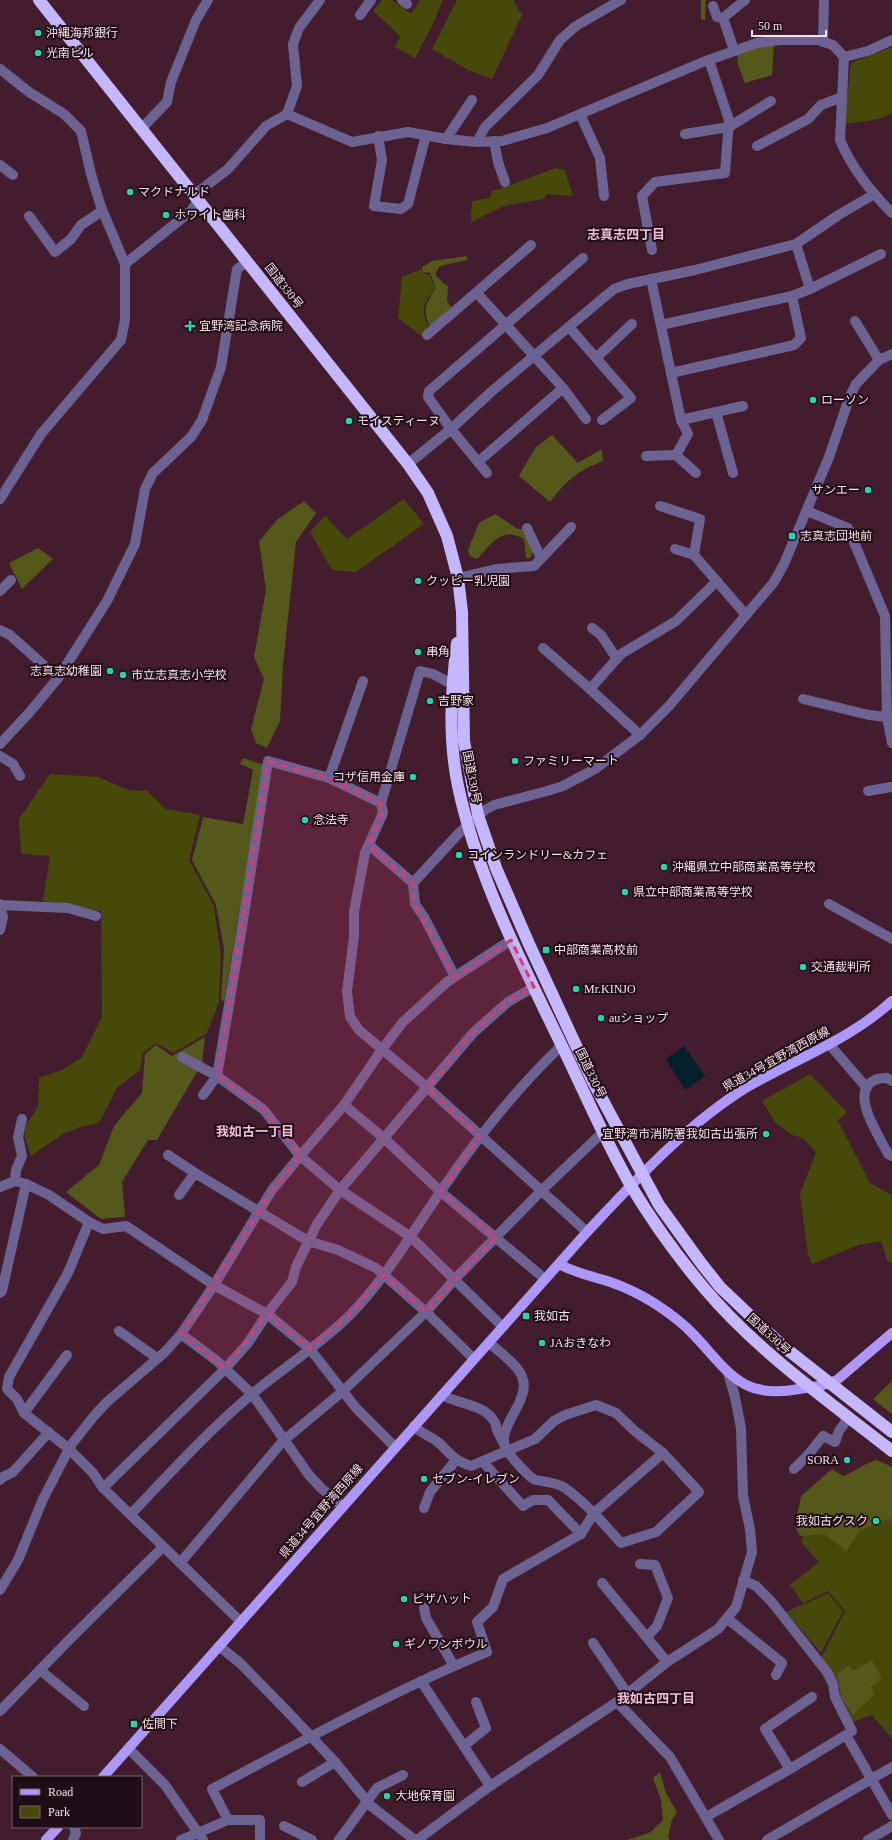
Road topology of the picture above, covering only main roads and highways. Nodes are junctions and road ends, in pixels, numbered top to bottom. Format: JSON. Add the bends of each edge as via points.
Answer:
{"nodes":[{"id":1,"x":38,"y":0,"type":"edge"},
{"id":2,"x":462,"y":612,"type":"junction"},
{"id":3,"x":892,"y":1001,"type":"edge"},
{"id":4,"x":641,"y":1174,"type":"junction"},
{"id":5,"x":631,"y":1185,"type":"junction"},
{"id":6,"x":559,"y":1264,"type":"junction"},
{"id":7,"x":892,"y":1332,"type":"edge"},
{"id":8,"x":831,"y":1383,"type":"junction"},
{"id":9,"x":810,"y":1388,"type":"junction"},
{"id":10,"x":892,"y":1432,"type":"edge"},
{"id":11,"x":892,"y":1451,"type":"edge"},
{"id":12,"x":104,"y":1776,"type":"edge"},
{"id":13,"x":57,"y":1828,"type":"edge"},
{"id":14,"x":46,"y":1840,"type":"edge"}],
"edges":[{"from":1,"to":2,"type":"highway","name":"国道330号","via":[[408,464],[428,493],[447,536],[458,578]]},
{"from":2,"to":4,"type":"highway","name":"国道330号","via":[[464,741],[478,815],[496,868],[528,944],[592,1080]]},
{"from":2,"to":5,"type":"highway","name":"国道330号","via":[[452,684],[452,746],[468,825],[511,940]]},
{"from":3,"to":4,"type":"main road","name":"県道34号宜野湾西原線","via":[[871,1018],[829,1044],[773,1072],[729,1099]]},
{"from":4,"to":5,"type":"main road","name":"県道34号宜野湾西原線"},
{"from":4,"to":8,"type":"highway","name":"国道330号","via":[[659,1205],[720,1286],[762,1327]]},
{"from":5,"to":6,"type":"main road","name":"県道34号宜野湾西原線"},
{"from":5,"to":9,"type":"highway","name":"国道330号","via":[[703,1287],[754,1341]]},
{"from":6,"to":9,"type":"main road","via":[[569,1270],[624,1287],[674,1316],[693,1333],[728,1373],[752,1387],[769,1392]]},
{"from":6,"to":12,"type":"main road","name":"県道34号宜野湾西原線"},
{"from":7,"to":8,"type":"main road","via":[[843,1376]]},
{"from":8,"to":9,"type":"main road"},
{"from":8,"to":10,"type":"highway","name":"国道330号"},
{"from":9,"to":11,"type":"highway","name":"国道330号"},
{"from":13,"to":14,"type":"main road"}]}
